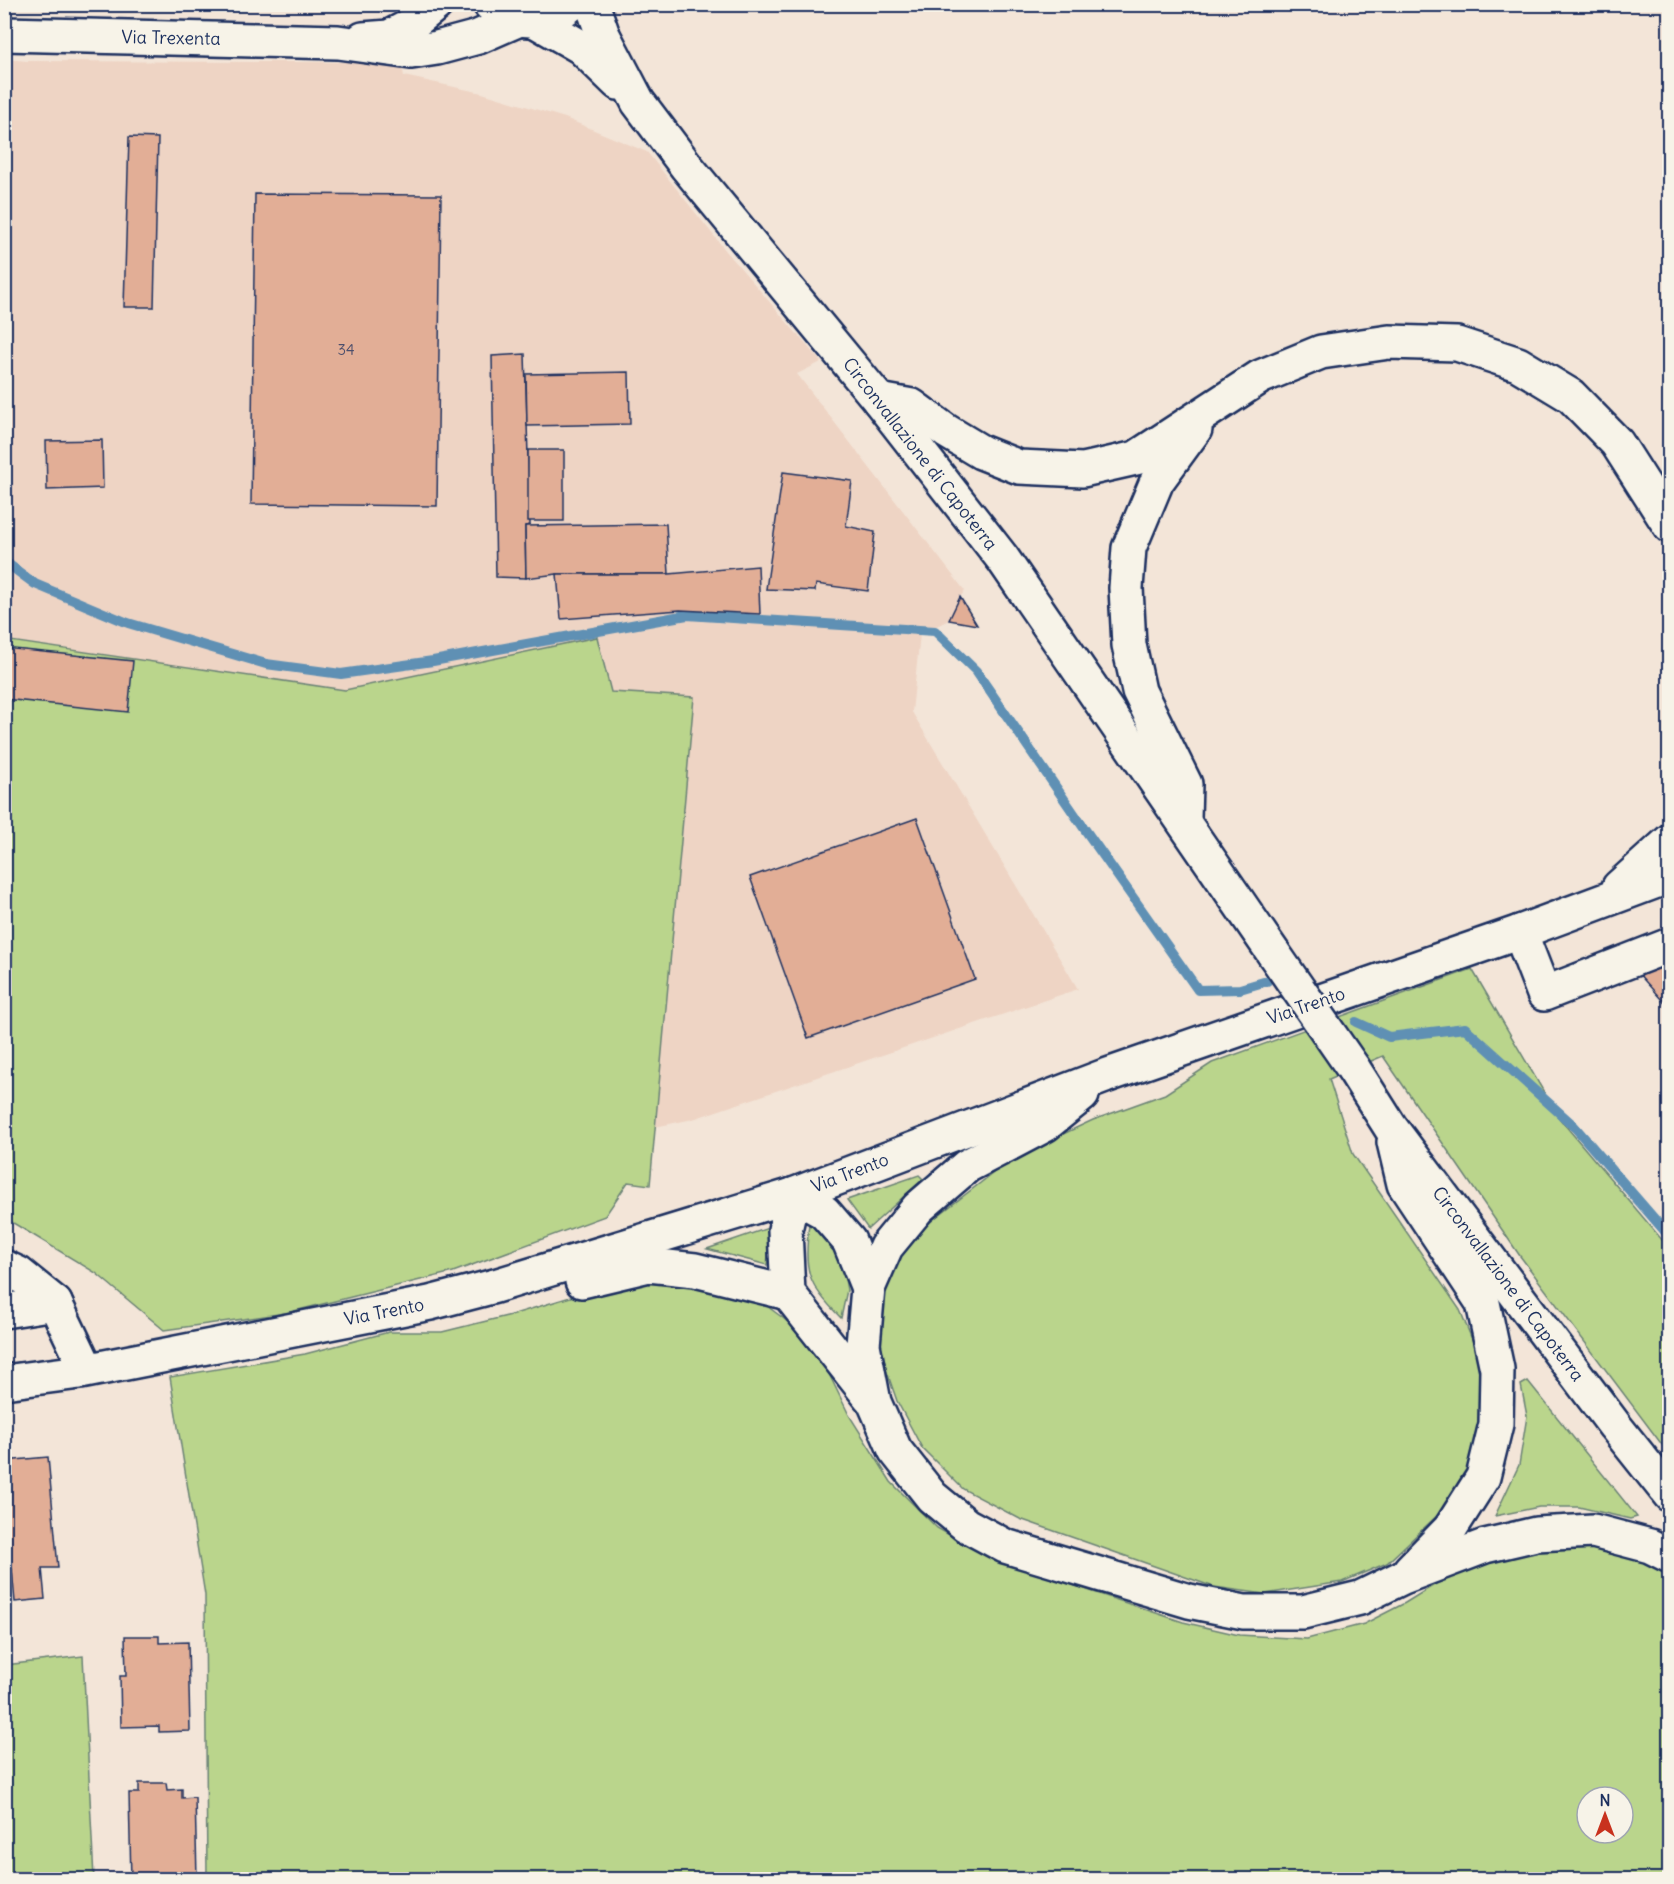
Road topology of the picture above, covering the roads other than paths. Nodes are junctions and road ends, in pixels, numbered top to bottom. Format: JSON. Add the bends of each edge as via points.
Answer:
{"nodes":[{"id":1,"x":436,"y":4,"type":"edge"},
{"id":2,"x":571,"y":4,"type":"edge"},
{"id":3,"x":592,"y":4,"type":"edge"},
{"id":4,"x":514,"y":15,"type":"edge"},
{"id":5,"x":4,"y":34,"type":"edge"},
{"id":6,"x":338,"y":42,"type":"junction"},
{"id":7,"x":639,"y":102,"type":"junction"},
{"id":8,"x":879,"y":400,"type":"junction"},
{"id":9,"x":1206,"y":414,"type":"junction"},
{"id":10,"x":1670,"y":526,"type":"edge"},
{"id":11,"x":1184,"y":820,"type":"junction"},
{"id":12,"x":1670,"y":841,"type":"edge"},
{"id":13,"x":1670,"y":876,"type":"edge"},
{"id":14,"x":1604,"y":901,"type":"junction"},
{"id":15,"x":1520,"y":932,"type":"junction"},
{"id":16,"x":1670,"y":945,"type":"edge"},
{"id":17,"x":1105,"y":1076,"type":"junction"},
{"id":18,"x":1391,"y":1128,"type":"junction"},
{"id":19,"x":794,"y":1195,"type":"junction"},
{"id":20,"x":4,"y":1267,"type":"edge"},
{"id":21,"x":495,"y":1286,"type":"junction"},
{"id":22,"x":868,"y":1288,"type":"junction"},
{"id":23,"x":788,"y":1293,"type":"junction"},
{"id":24,"x":55,"y":1303,"type":"junction"},
{"id":25,"x":4,"y":1311,"type":"edge"},
{"id":26,"x":87,"y":1370,"type":"junction"},
{"id":27,"x":4,"y":1382,"type":"edge"},
{"id":28,"x":874,"y":1402,"type":"junction"},
{"id":29,"x":1670,"y":1495,"type":"edge"},
{"id":30,"x":1670,"y":1556,"type":"edge"},
{"id":31,"x":1403,"y":1577,"type":"junction"}],
"edges":[{"from":1,"to":6,"type":"street","via":[[389,37]]},
{"from":2,"to":4,"type":"street","via":[[554,16]]},
{"from":3,"to":7,"type":"street","via":[[603,35]]},
{"from":4,"to":6,"type":"street","via":[[478,37],[421,51]]},
{"from":4,"to":7,"type":"street","via":[[581,47]]},
{"from":5,"to":6,"type":"street","name":"Via Trexenta"},
{"from":7,"to":8,"type":"street","name":"Circonvallazione di Capoterra","via":[[687,167]]},
{"from":8,"to":9,"type":"street","via":[[912,406],[981,452],[1019,466],[1083,470],[1136,459]]},
{"from":8,"to":11,"type":"street","name":"Circonvallazione di Capoterra","via":[[1004,559]]},
{"from":9,"to":10,"type":"street","via":[[1260,377],[1321,352],[1389,342],[1457,344],[1518,364],[1571,396],[1617,443]]},
{"from":9,"to":11,"type":"street","via":[[1157,482],[1129,548],[1126,588],[1128,645],[1139,691],[1185,784]]},
{"from":11,"to":18,"type":"street","name":"Circonvallazione di Capoterra","bridge":true},
{"from":12,"to":14,"type":"street"},
{"from":13,"to":14,"type":"street","name":"Via Trento"},
{"from":14,"to":15,"type":"street","name":"Via Trento"},
{"from":15,"to":16,"type":"street","via":[[1544,994]]},
{"from":15,"to":17,"type":"street","name":"Via Trento"},
{"from":17,"to":19,"type":"street","name":"Via Trento"},
{"from":17,"to":22,"type":"street","via":[[1045,1125],[967,1166],[918,1208],[886,1248]]},
{"from":18,"to":29,"type":"street","name":"Circonvallazione di Capoterra"},
{"from":18,"to":31,"type":"street","via":[[1404,1184],[1483,1303],[1497,1369],[1496,1424],[1483,1477],[1450,1529]]},
{"from":19,"to":21,"type":"street","name":"Via Trento"},
{"from":19,"to":22,"type":"street","via":[[824,1212],[849,1241]]},
{"from":19,"to":23,"type":"street","via":[[785,1230]]},
{"from":20,"to":24,"type":"street"},
{"from":21,"to":23,"type":"street","via":[[533,1296],[649,1265],[695,1270]]},
{"from":21,"to":26,"type":"street","name":"Via Trento","via":[[430,1303]]},
{"from":22,"to":28,"type":"street","via":[[863,1346]]},
{"from":23,"to":28,"type":"street"},
{"from":24,"to":25,"type":"street"},
{"from":24,"to":26,"type":"street"},
{"from":26,"to":27,"type":"street","name":"Via Trento"},
{"from":28,"to":31,"type":"street","via":[[895,1450],[932,1497],[966,1525],[1005,1546],[1189,1601],[1244,1612],[1303,1612],[1360,1598]]},
{"from":30,"to":31,"type":"street","via":[[1650,1546],[1593,1531],[1536,1534],[1485,1546]]}]}
